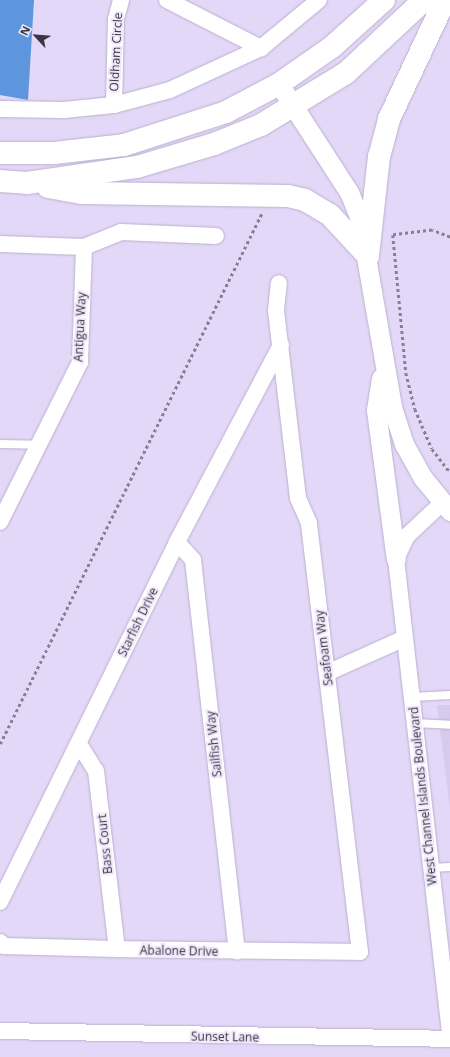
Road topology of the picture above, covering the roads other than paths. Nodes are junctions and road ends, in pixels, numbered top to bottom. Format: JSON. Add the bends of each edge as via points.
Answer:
{"nodes":[{"id":1,"x":121,"y":0,"type":"edge"},
{"id":2,"x":167,"y":0,"type":"edge"},
{"id":3,"x":319,"y":0,"type":"edge"},
{"id":4,"x":384,"y":0,"type":"edge"},
{"id":5,"x":424,"y":0,"type":"edge"},
{"id":6,"x":445,"y":0,"type":"edge"},
{"id":7,"x":261,"y":48,"type":"junction"},
{"id":8,"x":280,"y":84,"type":"junction"},
{"id":9,"x":114,"y":105,"type":"junction"},
{"id":10,"x":295,"y":106,"type":"junction"},
{"id":11,"x":0,"y":109,"type":"edge"},
{"id":12,"x":0,"y":153,"type":"edge"},
{"id":13,"x":0,"y":181,"type":"edge"},
{"id":14,"x":27,"y":183,"type":"junction"},
{"id":15,"x":216,"y":236,"type":"dead end"},
{"id":16,"x":0,"y":244,"type":"edge"},
{"id":17,"x":84,"y":247,"type":"junction"},
{"id":18,"x":368,"y":256,"type":"junction"},
{"id":19,"x":279,"y":283,"type":"dead end"},
{"id":20,"x":281,"y":345,"type":"junction"},
{"id":21,"x":383,"y":361,"type":"junction"},
{"id":22,"x":0,"y":444,"type":"edge"},
{"id":23,"x":40,"y":446,"type":"junction"},
{"id":24,"x":446,"y":507,"type":"edge"},
{"id":25,"x":0,"y":522,"type":"edge"},
{"id":26,"x":177,"y":542,"type":"junction"},
{"id":27,"x":396,"y":558,"type":"junction"},
{"id":28,"x":405,"y":638,"type":"junction"},
{"id":29,"x":327,"y":673,"type":"junction"},
{"id":30,"x":450,"y":695,"type":"edge"},
{"id":31,"x":412,"y":697,"type":"junction"},
{"id":32,"x":415,"y":723,"type":"junction"},
{"id":33,"x":450,"y":725,"type":"edge"},
{"id":34,"x":79,"y":744,"type":"junction"},
{"id":35,"x":450,"y":867,"type":"edge"},
{"id":36,"x":431,"y":868,"type":"junction"},
{"id":37,"x":0,"y":902,"type":"edge"},
{"id":38,"x":0,"y":942,"type":"edge"},
{"id":39,"x":116,"y":949,"type":"junction"},
{"id":40,"x":237,"y":952,"type":"junction"},
{"id":41,"x":360,"y":952,"type":"joint"},
{"id":42,"x":0,"y":1031,"type":"edge"},
{"id":43,"x":450,"y":1032,"type":"edge"},
{"id":44,"x":450,"y":1039,"type":"edge"}],
"edges":[{"from":1,"to":9,"type":"street","name":"Oldham Circle","via":[[116,19]]},
{"from":2,"to":7,"type":"street"},
{"from":3,"to":7,"type":"street"},
{"from":4,"to":8,"type":"main road","via":[[332,47]]},
{"from":5,"to":10,"type":"main road","via":[[346,73]]},
{"from":6,"to":18,"type":"main road","via":[[389,119],[379,157]]},
{"from":7,"to":9,"type":"street","via":[[170,90]]},
{"from":8,"to":10,"type":"street","name":"West Channel Islands Boulevard"},
{"from":8,"to":12,"type":"main road","via":[[226,112],[124,145],[54,153]]},
{"from":9,"to":11,"type":"street","via":[[64,110]]},
{"from":10,"to":14,"type":"main road","via":[[260,125],[174,157],[94,174]]},
{"from":10,"to":18,"type":"street","name":"West Channel Islands Boulevard","via":[[349,192]]},
{"from":13,"to":14,"type":"main road"},
{"from":14,"to":18,"type":"main road","via":[[82,193],[270,194],[305,200],[330,214]]},
{"from":15,"to":17,"type":"street","via":[[121,232]]},
{"from":16,"to":17,"type":"street"},
{"from":17,"to":23,"type":"street","name":"Antigua Way","via":[[80,362]]},
{"from":18,"to":21,"type":"street","name":"West Channel Islands Boulevard"},
{"from":19,"to":20,"type":"street","name":"Seafoam Way","via":[[276,310]]},
{"from":20,"to":26,"type":"street","name":"Starfish Drive"},
{"from":20,"to":29,"type":"street","name":"Seafoam Way","via":[[298,498],[309,523]]},
{"from":21,"to":24,"type":"street","name":"West Channel Islands Boulevard","via":[[392,407],[404,444]]},
{"from":21,"to":27,"type":"street","name":"West Channel Islands Boulevard","via":[[376,410]]},
{"from":22,"to":23,"type":"lane"},
{"from":23,"to":25,"type":"street","name":"Antigua Way"},
{"from":24,"to":27,"type":"street","name":"West Channel Islands Boulevard","via":[[407,536]]},
{"from":26,"to":34,"type":"street","name":"Starfish Drive"},
{"from":26,"to":40,"type":"street","name":"Sailfish Way","via":[[193,560]]},
{"from":27,"to":28,"type":"street","name":"West Channel Islands Boulevard"},
{"from":28,"to":29,"type":"street"},
{"from":28,"to":31,"type":"street","name":"West Channel Islands Boulevard"},
{"from":29,"to":41,"type":"street","name":"Seafoam Way"},
{"from":30,"to":31,"type":"lane"},
{"from":31,"to":32,"type":"street","name":"West Channel Islands Boulevard"},
{"from":32,"to":33,"type":"lane"},
{"from":32,"to":36,"type":"street","name":"West Channel Islands Boulevard"},
{"from":34,"to":37,"type":"street","name":"Starfish Drive"},
{"from":34,"to":39,"type":"street","name":"Bass Court","via":[[96,771]]},
{"from":35,"to":36,"type":"lane"},
{"from":36,"to":43,"type":"street","name":"West Channel Islands Boulevard"},
{"from":38,"to":39,"type":"street","name":"Abalone Drive","via":[[4,946]]},
{"from":39,"to":40,"type":"street","name":"Abalone Drive"},
{"from":40,"to":41,"type":"street","name":"Abalone Drive"},
{"from":42,"to":44,"type":"street","name":"Sunset Lane"}]}
